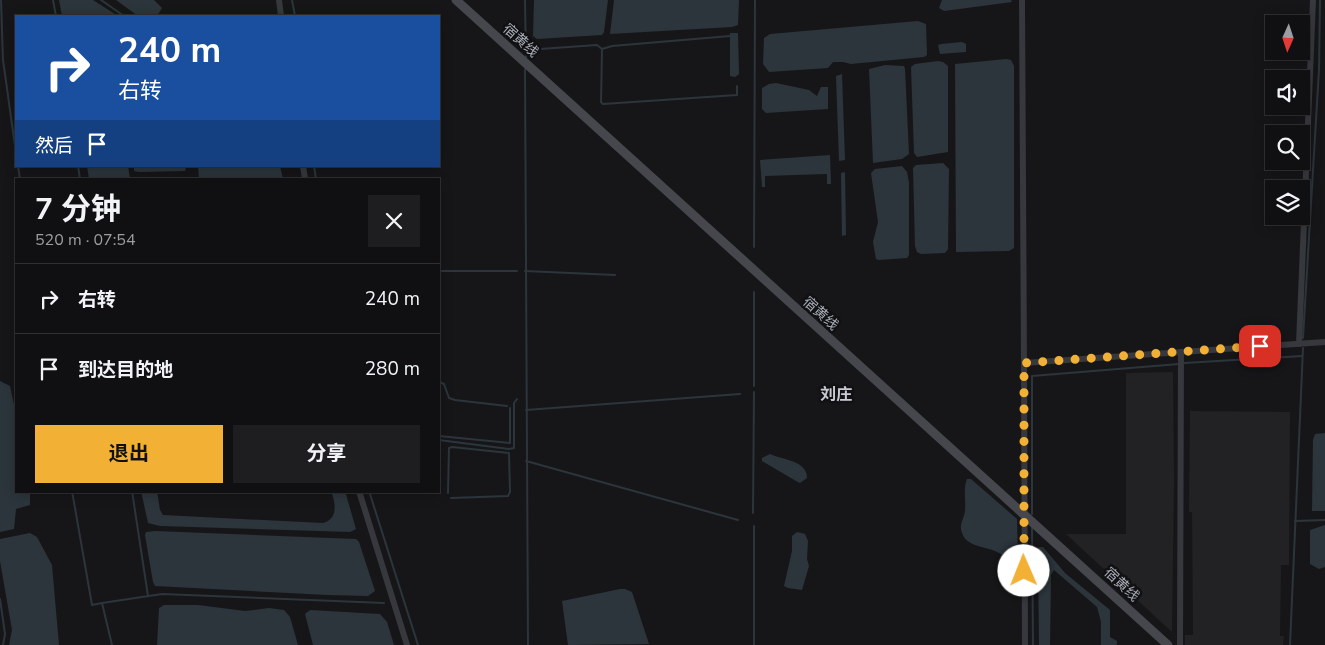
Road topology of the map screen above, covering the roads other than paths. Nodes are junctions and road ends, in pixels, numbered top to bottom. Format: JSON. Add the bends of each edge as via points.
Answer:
{"nodes":[{"id":1,"x":279,"y":0,"type":"edge"},
{"id":2,"x":456,"y":0,"type":"edge"},
{"id":3,"x":1022,"y":0,"type":"edge"},
{"id":4,"x":1313,"y":0,"type":"edge"},
{"id":5,"x":281,"y":15,"type":"edge"},
{"id":6,"x":1325,"y":342,"type":"edge"},
{"id":7,"x":1299,"y":344,"type":"junction"},
{"id":8,"x":1181,"y":352,"type":"junction"},
{"id":9,"x":1024,"y":363,"type":"junction"},
{"id":10,"x":360,"y":493,"type":"edge"},
{"id":11,"x":1023,"y":512,"type":"junction"},
{"id":12,"x":407,"y":645,"type":"edge"},
{"id":13,"x":1025,"y":645,"type":"edge"},
{"id":14,"x":1168,"y":645,"type":"edge"},
{"id":15,"x":1180,"y":645,"type":"edge"}],
"edges":[{"from":1,"to":5,"type":"street"},
{"from":2,"to":11,"type":"main road","name":"宿黄线"},
{"from":3,"to":9,"type":"street"},
{"from":4,"to":7,"type":"street"},
{"from":6,"to":7,"type":"street"},
{"from":7,"to":8,"type":"street"},
{"from":8,"to":9,"type":"street"},
{"from":8,"to":15,"type":"street"},
{"from":9,"to":11,"type":"street"},
{"from":10,"to":12,"type":"street"},
{"from":11,"to":13,"type":"street"},
{"from":11,"to":14,"type":"main road","name":"宿黄线"}]}
